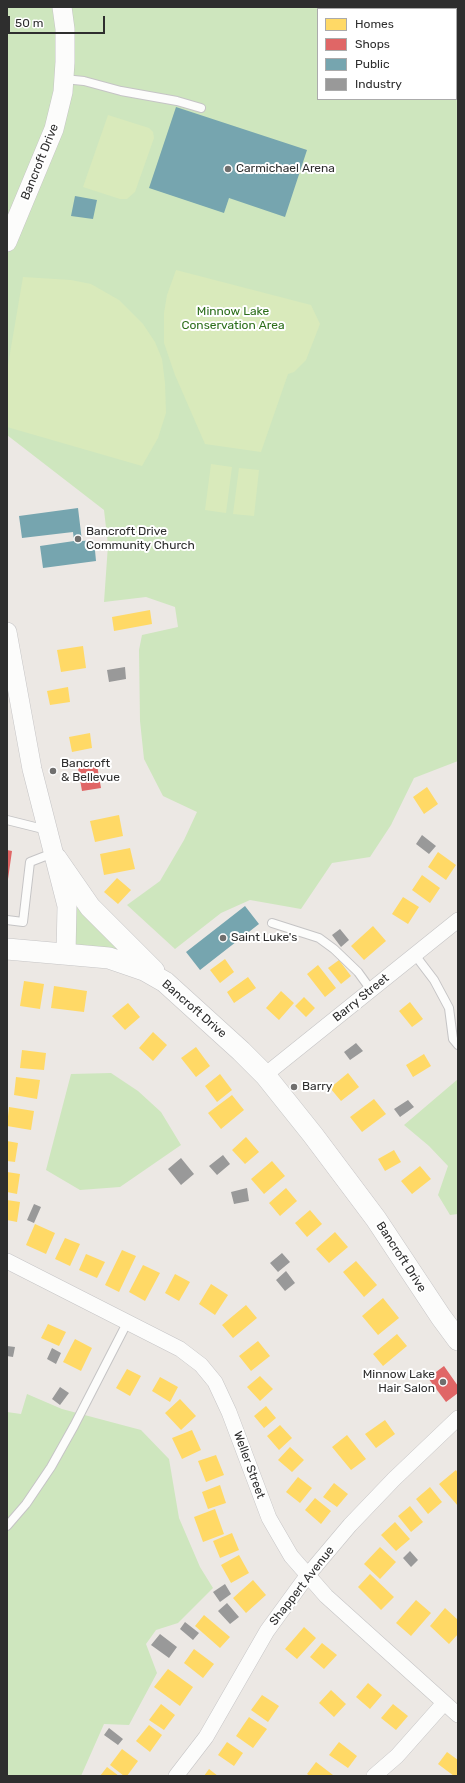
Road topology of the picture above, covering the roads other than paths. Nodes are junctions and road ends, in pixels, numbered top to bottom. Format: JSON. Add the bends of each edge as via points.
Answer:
{"nodes":[{"id":1,"x":62,"y":7,"type":"edge"},
{"id":2,"x":64,"y":80,"type":"junction"},
{"id":3,"x":201,"y":108,"type":"dead end"},
{"id":4,"x":7,"y":242,"type":"edge"},
{"id":5,"x":7,"y":632,"type":"edge"},
{"id":6,"x":7,"y":820,"type":"edge"},
{"id":7,"x":48,"y":830,"type":"junction"},
{"id":8,"x":55,"y":856,"type":"junction"},
{"id":9,"x":7,"y":920,"type":"edge"},
{"id":10,"x":458,"y":920,"type":"edge"},
{"id":11,"x":272,"y":923,"type":"dead end"},
{"id":12,"x":7,"y":949,"type":"edge"},
{"id":13,"x":66,"y":954,"type":"junction"},
{"id":14,"x":415,"y":955,"type":"junction"},
{"id":15,"x":165,"y":982,"type":"junction"},
{"id":16,"x":371,"y":990,"type":"junction"},
{"id":17,"x":458,"y":1045,"type":"edge"},
{"id":18,"x":265,"y":1076,"type":"junction"},
{"id":19,"x":7,"y":1261,"type":"edge"},
{"id":20,"x":127,"y":1323,"type":"junction"},
{"id":21,"x":458,"y":1340,"type":"edge"},
{"id":22,"x":458,"y":1418,"type":"edge"},
{"id":23,"x":7,"y":1526,"type":"edge"},
{"id":24,"x":307,"y":1576,"type":"junction"},
{"id":25,"x":444,"y":1703,"type":"junction"},
{"id":26,"x":458,"y":1715,"type":"edge"},
{"id":27,"x":176,"y":1776,"type":"edge"},
{"id":28,"x":374,"y":1776,"type":"edge"}],
"edges":[{"from":1,"to":2,"type":"street","name":"Bancroft Drive","via":[[65,29]]},
{"from":2,"to":3,"type":"lane","via":[[177,101]]},
{"from":2,"to":4,"type":"street","name":"Bancroft Drive","via":[[54,130]]},
{"from":5,"to":7,"type":"street","via":[[16,696]]},
{"from":6,"to":7,"type":"lane"},
{"from":7,"to":8,"type":"street"},
{"from":8,"to":9,"type":"lane","via":[[30,862],[23,922]]},
{"from":8,"to":13,"type":"street","via":[[67,906]]},
{"from":8,"to":15,"type":"main road","via":[[90,907]]},
{"from":10,"to":14,"type":"street","name":"Barry Street"},
{"from":11,"to":16,"type":"lane","via":[[319,938],[358,972]]},
{"from":12,"to":13,"type":"main road","name":"Bancroft Drive"},
{"from":13,"to":15,"type":"main road","name":"Bancroft Drive","via":[[109,958],[144,970]]},
{"from":14,"to":16,"type":"street","name":"Barry Street"},
{"from":14,"to":17,"type":"lane","via":[[434,980],[449,1008],[453,1039]]},
{"from":15,"to":18,"type":"main road","name":"Bancroft Drive"},
{"from":16,"to":18,"type":"street","name":"Barry Street"},
{"from":18,"to":21,"type":"main road","name":"Bancroft Drive","via":[[376,1218]]},
{"from":19,"to":20,"type":"street","name":"Weller Street"},
{"from":20,"to":23,"type":"lane","via":[[51,1466],[26,1504]]},
{"from":20,"to":24,"type":"street","name":"Weller Street","via":[[193,1357],[215,1382],[269,1518],[291,1556]]},
{"from":22,"to":24,"type":"street","name":"Shappert Avenue","via":[[350,1525]]},
{"from":24,"to":25,"type":"street","name":"Weller Street"},
{"from":24,"to":27,"type":"street","name":"Shappert Avenue","via":[[267,1631],[206,1737]]},
{"from":25,"to":26,"type":"street","name":"Weller Street"},
{"from":25,"to":28,"type":"street","via":[[406,1746]]}]}
